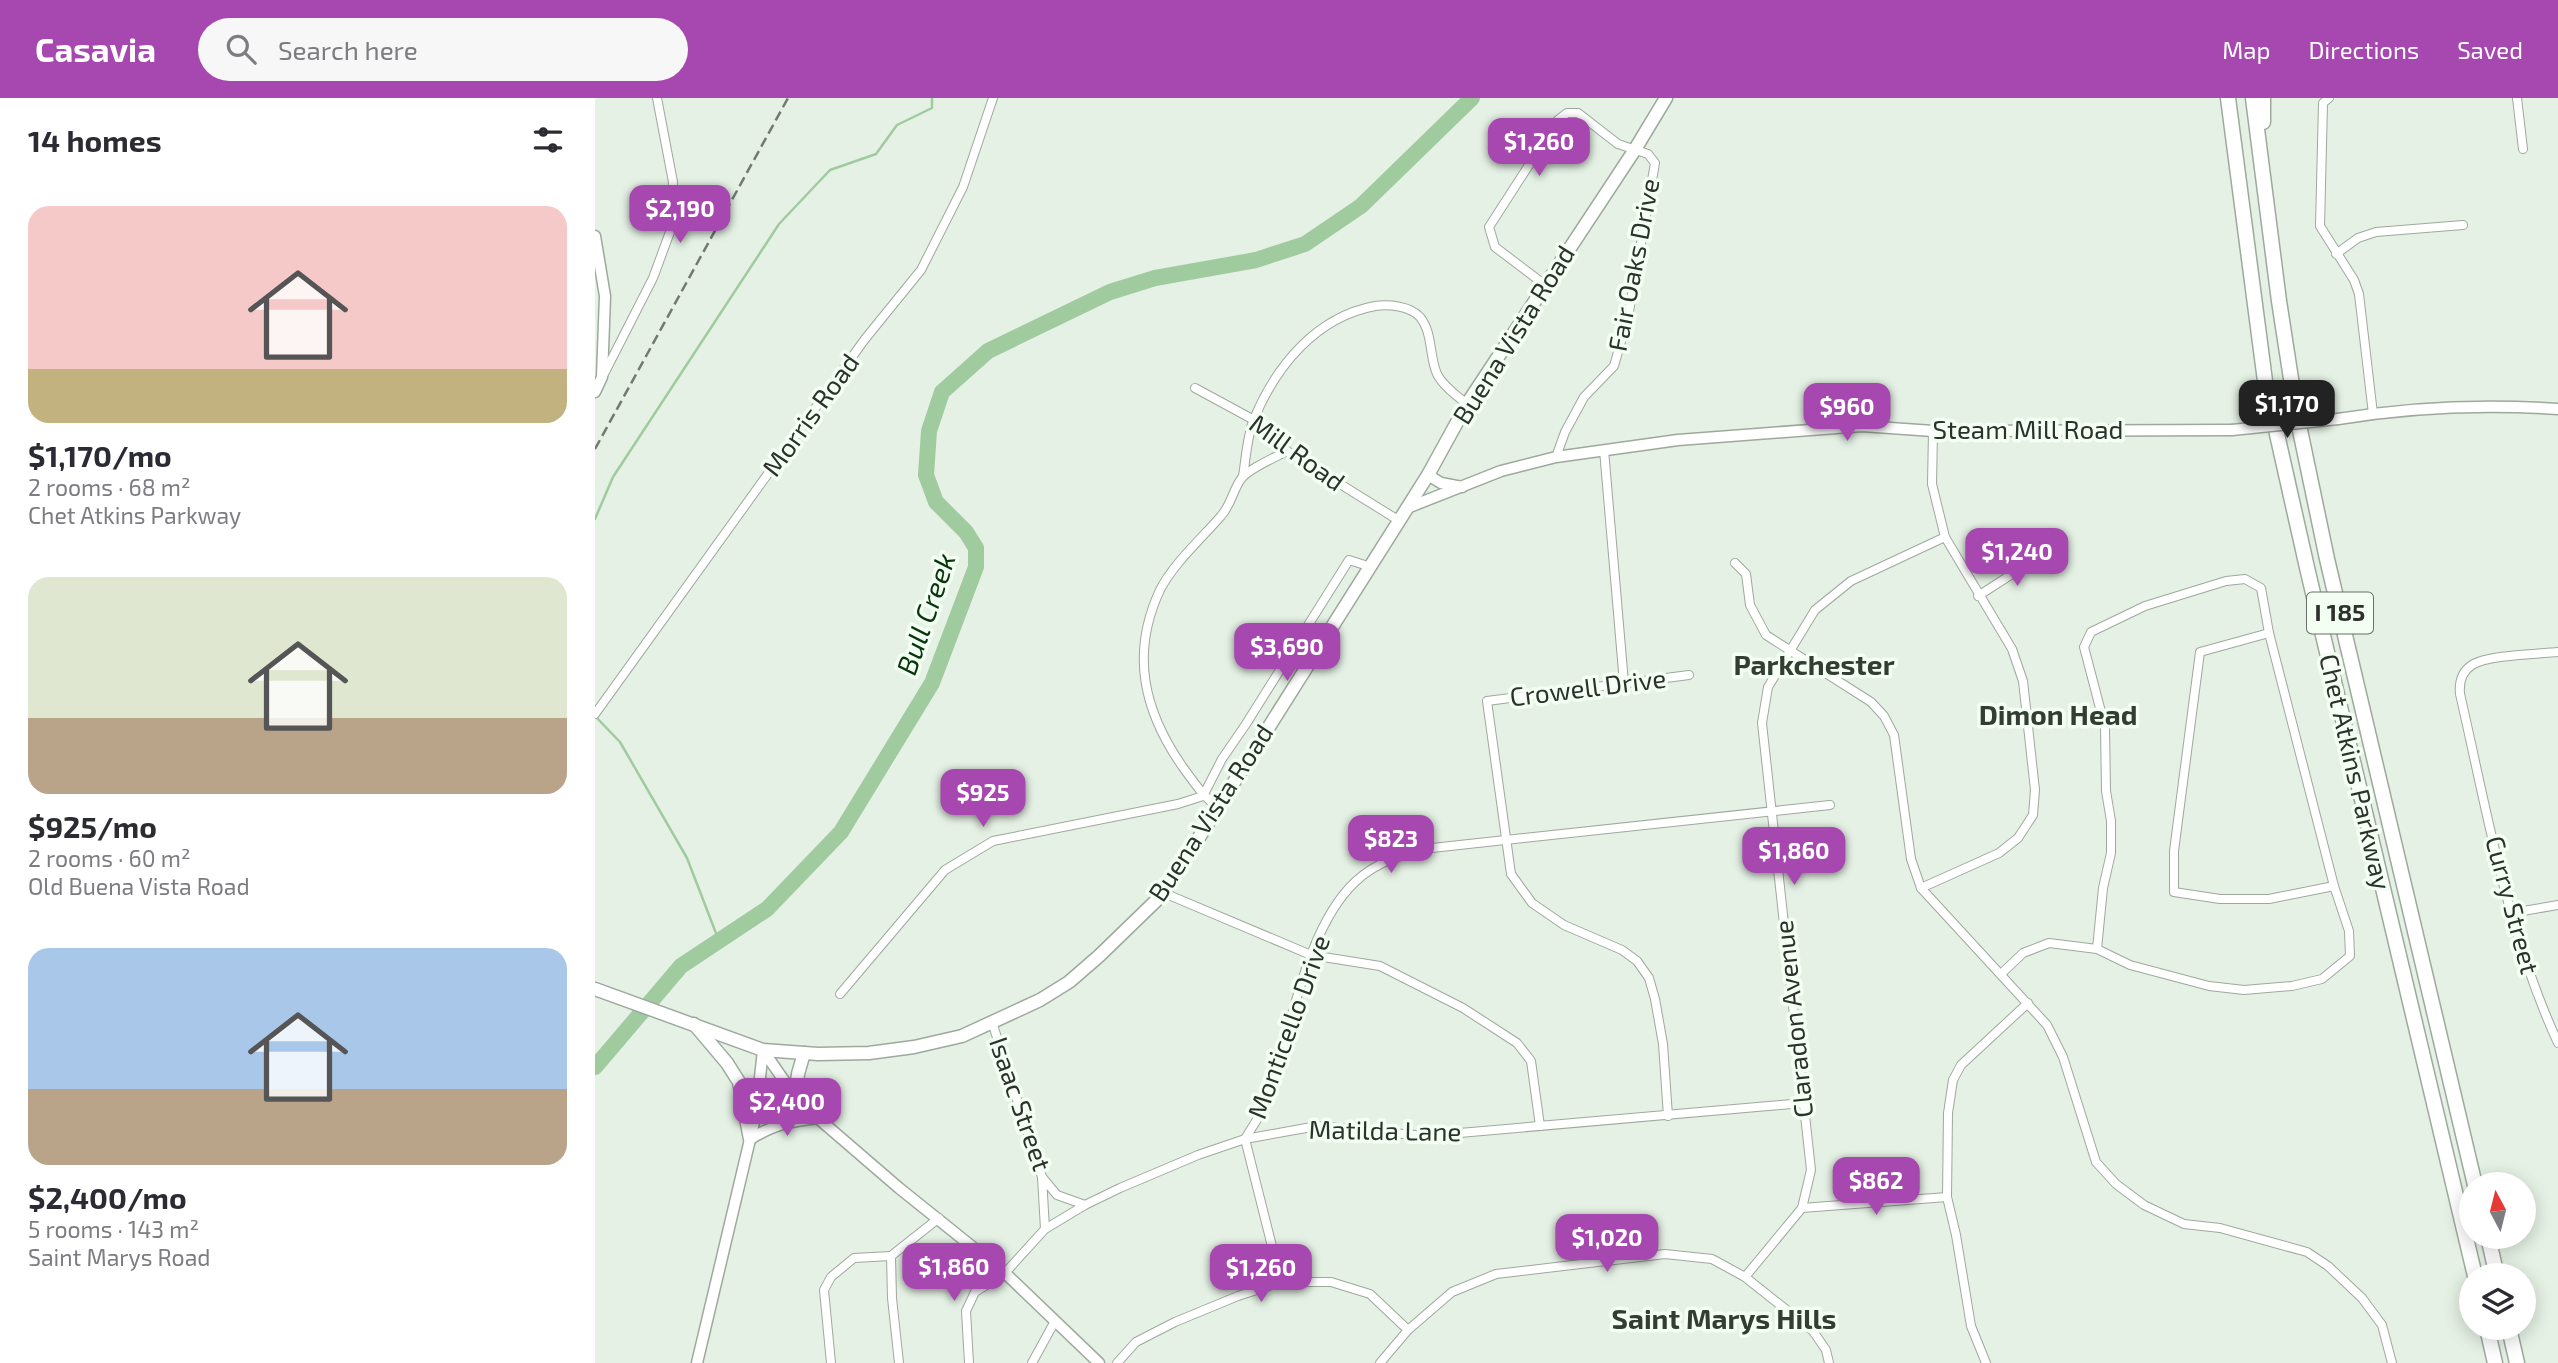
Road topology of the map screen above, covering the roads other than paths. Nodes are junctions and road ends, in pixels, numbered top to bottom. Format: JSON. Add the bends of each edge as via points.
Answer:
{"nodes":[{"id":1,"x":657,"y":98,"type":"edge"},
{"id":2,"x":993,"y":98,"type":"edge"},
{"id":3,"x":1666,"y":98,"type":"edge"},
{"id":4,"x":2226,"y":98,"type":"edge"},
{"id":5,"x":2253,"y":98,"type":"edge"},
{"id":6,"x":2263,"y":98,"type":"edge"},
{"id":7,"x":2329,"y":98,"type":"edge"},
{"id":8,"x":2517,"y":98,"type":"edge"},
{"id":9,"x":2523,"y":149,"type":"dead end"},
{"id":10,"x":1634,"y":151,"type":"junction"},
{"id":11,"x":2262,"y":165,"type":"junction"},
{"id":12,"x":2463,"y":225,"type":"dead end"},
{"id":13,"x":595,"y":236,"type":"edge"},
{"id":14,"x":2336,"y":254,"type":"junction"},
{"id":15,"x":1545,"y":285,"type":"junction"},
{"id":16,"x":602,"y":377,"type":"junction"},
{"id":17,"x":1195,"y":388,"type":"dead end"},
{"id":18,"x":595,"y":392,"type":"edge"},
{"id":19,"x":1468,"y":404,"type":"junction"},
{"id":20,"x":2558,"y":409,"type":"edge"},
{"id":21,"x":2373,"y":414,"type":"junction"},
{"id":22,"x":1254,"y":420,"type":"junction"},
{"id":23,"x":1933,"y":431,"type":"junction"},
{"id":24,"x":1604,"y":450,"type":"junction"},
{"id":25,"x":1287,"y":451,"type":"junction"},
{"id":26,"x":1556,"y":457,"type":"junction"},
{"id":27,"x":1428,"y":475,"type":"junction"},
{"id":28,"x":1243,"y":476,"type":"junction"},
{"id":29,"x":1462,"y":487,"type":"junction"},
{"id":30,"x":1407,"y":508,"type":"junction"},
{"id":31,"x":1398,"y":520,"type":"junction"},
{"id":32,"x":1945,"y":537,"type":"junction"},
{"id":33,"x":2040,"y":556,"type":"dead end"},
{"id":34,"x":1735,"y":563,"type":"dead end"},
{"id":35,"x":1371,"y":567,"type":"junction"},
{"id":36,"x":1979,"y":596,"type":"junction"},
{"id":37,"x":2269,"y":633,"type":"junction"},
{"id":38,"x":1789,"y":649,"type":"junction"},
{"id":39,"x":2558,"y":652,"type":"edge"},
{"id":40,"x":1689,"y":675,"type":"dead end"},
{"id":41,"x":1624,"y":683,"type":"junction"},
{"id":42,"x":595,"y":714,"type":"edge"},
{"id":43,"x":1203,"y":796,"type":"junction"},
{"id":44,"x":1830,"y":805,"type":"dead end"},
{"id":45,"x":1217,"y":807,"type":"junction"},
{"id":46,"x":1771,"y":811,"type":"junction"},
{"id":47,"x":1505,"y":841,"type":"junction"},
{"id":48,"x":2334,"y":886,"type":"junction"},
{"id":49,"x":1921,"y":888,"type":"junction"},
{"id":50,"x":1164,"y":893,"type":"junction"},
{"id":51,"x":2558,"y":905,"type":"edge"},
{"id":52,"x":2511,"y":913,"type":"junction"},
{"id":53,"x":2097,"y":949,"type":"junction"},
{"id":54,"x":1311,"y":955,"type":"junction"},
{"id":55,"x":2001,"y":974,"type":"junction"},
{"id":56,"x":595,"y":989,"type":"edge"},
{"id":57,"x":840,"y":994,"type":"dead end"},
{"id":58,"x":2028,"y":1003,"type":"junction"},
{"id":59,"x":992,"y":1023,"type":"junction"},
{"id":60,"x":694,"y":1024,"type":"junction"},
{"id":61,"x":2558,"y":1043,"type":"edge"},
{"id":62,"x":763,"y":1050,"type":"junction"},
{"id":63,"x":804,"y":1052,"type":"junction"},
{"id":64,"x":795,"y":1097,"type":"junction"},
{"id":65,"x":1803,"y":1103,"type":"junction"},
{"id":66,"x":1668,"y":1116,"type":"junction"},
{"id":67,"x":818,"y":1118,"type":"junction"},
{"id":68,"x":1540,"y":1126,"type":"junction"},
{"id":69,"x":750,"y":1139,"type":"junction"},
{"id":70,"x":1245,"y":1139,"type":"junction"},
{"id":71,"x":2472,"y":1172,"type":"edge"},
{"id":72,"x":1042,"y":1177,"type":"junction"},
{"id":73,"x":1947,"y":1197,"type":"junction"},
{"id":74,"x":1085,"y":1205,"type":"junction"},
{"id":75,"x":1802,"y":1208,"type":"junction"},
{"id":76,"x":939,"y":1218,"type":"junction"},
{"id":77,"x":1045,"y":1229,"type":"junction"},
{"id":78,"x":891,"y":1256,"type":"junction"},
{"id":79,"x":2473,"y":1263,"type":"edge"},
{"id":80,"x":1005,"y":1273,"type":"junction"},
{"id":81,"x":1745,"y":1277,"type":"junction"},
{"id":82,"x":1281,"y":1282,"type":"junction"},
{"id":83,"x":1055,"y":1321,"type":"junction"},
{"id":84,"x":1408,"y":1330,"type":"junction"},
{"id":85,"x":2490,"y":1340,"type":"edge"},
{"id":86,"x":2512,"y":1340,"type":"edge"},
{"id":87,"x":697,"y":1363,"type":"edge"},
{"id":88,"x":831,"y":1363,"type":"edge"},
{"id":89,"x":899,"y":1363,"type":"edge"},
{"id":90,"x":969,"y":1363,"type":"edge"},
{"id":91,"x":1032,"y":1363,"type":"edge"},
{"id":92,"x":1099,"y":1363,"type":"edge"},
{"id":93,"x":1117,"y":1363,"type":"edge"},
{"id":94,"x":1380,"y":1363,"type":"edge"},
{"id":95,"x":1829,"y":1363,"type":"edge"},
{"id":96,"x":1986,"y":1363,"type":"edge"},
{"id":97,"x":2392,"y":1363,"type":"edge"},
{"id":98,"x":2495,"y":1363,"type":"edge"},
{"id":99,"x":2517,"y":1363,"type":"edge"}],
"edges":[{"from":1,"to":16,"type":"street","via":[[673,182],[670,232],[653,278]]},
{"from":2,"to":42,"type":"street","name":"Morris Road","via":[[963,187],[921,270],[865,339]]},
{"from":3,"to":10,"type":"main road","name":"Buena Vista Road"},
{"from":4,"to":79,"type":"highway","name":"Chet Atkins Parkway","number":"I 185","via":[[2265,381]]},
{"from":5,"to":11,"type":"highway","name":"Chet Atkins Parkway","number":"I 185"},
{"from":6,"to":11,"type":"highway"},
{"from":7,"to":14,"type":"street","via":[[2323,103],[2320,226]]},
{"from":8,"to":9,"type":"street"},
{"from":10,"to":15,"type":"main road","name":"Buena Vista Road"},
{"from":10,"to":15,"type":"street","via":[[1578,113],[1567,113],[1558,120],[1489,227],[1495,247]]},
{"from":10,"to":26,"type":"street","name":"Fair Oaks Drive","via":[[1648,154],[1655,163],[1628,317],[1614,366],[1584,397]]},
{"from":11,"to":71,"type":"highway","name":"Chet Atkins Parkway","number":"I 185","via":[[2296,411]]},
{"from":12,"to":14,"type":"street","via":[[2376,232]]},
{"from":13,"to":16,"type":"street","via":[[605,296]]},
{"from":14,"to":21,"type":"street","via":[[2359,295]]},
{"from":15,"to":19,"type":"main road","name":"Buena Vista Road"},
{"from":16,"to":18,"type":"street"},
{"from":17,"to":22,"type":"street","name":"Mill Road"},
{"from":19,"to":22,"type":"street","via":[[1437,374],[1420,317],[1402,307],[1383,305],[1337,319],[1291,355]]},
{"from":19,"to":27,"type":"main road","name":"Buena Vista Road"},
{"from":20,"to":21,"type":"street","name":"Steam Mill Road","via":[[2496,405]]},
{"from":21,"to":23,"type":"street","name":"Steam Mill Road","bridge":true,"via":[[2232,430]]},
{"from":22,"to":25,"type":"street","name":"Mill Road"},
{"from":22,"to":28,"type":"street"},
{"from":23,"to":24,"type":"street","name":"Steam Mill Road","via":[[1863,426]]},
{"from":23,"to":32,"type":"street","via":[[1933,484]]},
{"from":24,"to":26,"type":"street","name":"Steam Mill Road"},
{"from":24,"to":41,"type":"street"},
{"from":25,"to":28,"type":"street"},
{"from":25,"to":31,"type":"street","name":"Mill Road"},
{"from":26,"to":29,"type":"street","name":"Steam Mill Road"},
{"from":27,"to":29,"type":"street"},
{"from":27,"to":30,"type":"main road","name":"Buena Vista Road"},
{"from":28,"to":43,"type":"street","via":[[1226,512],[1161,589],[1148,624],[1142,665],[1150,707],[1167,745]]},
{"from":29,"to":30,"type":"street","name":"Steam Mill Road"},
{"from":30,"to":31,"type":"main road","name":"Buena Vista Road"},
{"from":31,"to":35,"type":"main road","name":"Buena Vista Road"},
{"from":32,"to":36,"type":"street"},
{"from":32,"to":38,"type":"street","name":"Claradon Avenue","via":[[1851,581],[1815,610]]},
{"from":33,"to":36,"type":"street"},
{"from":34,"to":38,"type":"street","via":[[1746,574],[1750,605],[1766,635]]},
{"from":35,"to":43,"type":"street","via":[[1349,560]]},
{"from":35,"to":45,"type":"main road","name":"Buena Vista Road"},
{"from":36,"to":49,"type":"street","via":[[2012,649],[2023,681],[2035,790],[2033,815],[2018,838],[1999,853]]},
{"from":37,"to":48,"type":"street"},
{"from":37,"to":48,"type":"street","via":[[2200,652],[2174,851],[2174,892],[2220,899],[2269,899]]},
{"from":37,"to":53,"type":"street","via":[[2261,588],[2245,579],[2145,606],[2091,632],[2086,639],[2084,647],[2105,727],[2111,821]]},
{"from":38,"to":46,"type":"street","name":"Claradon Avenue","via":[[1768,687],[1762,723]]},
{"from":38,"to":49,"type":"street","via":[[1871,702],[1894,734],[1911,859]]},
{"from":39,"to":52,"type":"street","name":"Curry Street","via":[[2485,660],[2473,664],[2459,682]]},
{"from":40,"to":41,"type":"street","name":"Crowell Drive"},
{"from":41,"to":47,"type":"street","name":"Crowell Drive","via":[[1487,701]]},
{"from":43,"to":45,"type":"street"},
{"from":43,"to":57,"type":"street","via":[[993,841],[945,870]]},
{"from":44,"to":46,"type":"street","name":"Monticello Drive"},
{"from":45,"to":50,"type":"main road","name":"Buena Vista Road"},
{"from":46,"to":47,"type":"street","name":"Monticello Drive"},
{"from":46,"to":65,"type":"street","name":"Claradon Avenue"},
{"from":47,"to":54,"type":"street","name":"Monticello Drive","via":[[1398,855],[1374,868],[1339,900]]},
{"from":47,"to":66,"type":"street","via":[[1511,874],[1532,903],[1564,925],[1622,950],[1649,978],[1663,1044]]},
{"from":48,"to":53,"type":"street","via":[[2349,931],[2350,956],[2322,979],[2244,990],[2209,986],[2130,965]]},
{"from":49,"to":55,"type":"street"},
{"from":50,"to":54,"type":"street"},
{"from":50,"to":59,"type":"main road","name":"Buena Vista Road","via":[[1069,982]]},
{"from":51,"to":52,"type":"street"},
{"from":52,"to":61,"type":"street","name":"Curry Street"},
{"from":53,"to":55,"type":"street","via":[[2049,943],[2023,953]]},
{"from":54,"to":68,"type":"street","via":[[1380,966],[1463,1008],[1517,1043],[1531,1061]]},
{"from":54,"to":70,"type":"street","name":"Monticello Drive","via":[[1265,1104]]},
{"from":55,"to":58,"type":"street"},
{"from":56,"to":60,"type":"main road","name":"Buena Vista Road"},
{"from":58,"to":73,"type":"street","via":[[1961,1065],[1953,1080]]},
{"from":58,"to":97,"type":"street","via":[[2047,1025],[2063,1057],[2096,1162],[2116,1184],[2144,1205],[2184,1224],[2220,1228],[2307,1252],[2362,1298],[2382,1325]]},
{"from":59,"to":63,"type":"main road","name":"Buena Vista Road","via":[[915,1047],[869,1054]]},
{"from":59,"to":72,"type":"street","name":"Isaac Street"},
{"from":60,"to":62,"type":"main road","name":"Buena Vista Road"},
{"from":60,"to":69,"type":"main road","via":[[739,1082]]},
{"from":62,"to":63,"type":"main road","name":"Buena Vista Road"},
{"from":62,"to":64,"type":"street"},
{"from":62,"to":69,"type":"street"},
{"from":63,"to":64,"type":"main road"},
{"from":64,"to":67,"type":"street"},
{"from":65,"to":66,"type":"street","name":"Matilda Lane"},
{"from":65,"to":75,"type":"street","name":"Claradon Avenue","via":[[1811,1170]]},
{"from":66,"to":68,"type":"street","name":"Matilda Lane"},
{"from":67,"to":69,"type":"street","via":[[785,1122]]},
{"from":67,"to":76,"type":"street"},
{"from":68,"to":70,"type":"street","name":"Matilda Lane","via":[[1425,1136],[1317,1126]]},
{"from":69,"to":87,"type":"street"},
{"from":70,"to":74,"type":"street","name":"Matilda Lane"},
{"from":70,"to":82,"type":"street","name":"Monticello Drive"},
{"from":72,"to":74,"type":"street","name":"Isaac Street","via":[[1057,1195]]},
{"from":72,"to":77,"type":"street"},
{"from":73,"to":75,"type":"street"},
{"from":73,"to":96,"type":"street","via":[[1971,1326]]},
{"from":74,"to":77,"type":"street","name":"Matilda Lane"},
{"from":75,"to":81,"type":"street","name":"Claradon Avenue"},
{"from":76,"to":78,"type":"street"},
{"from":76,"to":80,"type":"street"},
{"from":77,"to":80,"type":"street","name":"Matilda Lane"},
{"from":78,"to":88,"type":"street","via":[[854,1258],[831,1277],[824,1290]]},
{"from":78,"to":89,"type":"street"},
{"from":80,"to":83,"type":"street"},
{"from":80,"to":90,"type":"street","name":"Matilda Lane","via":[[975,1292],[966,1311]]},
{"from":81,"to":84,"type":"street","via":[[1712,1259],[1665,1254],[1496,1273],[1452,1292]]},
{"from":81,"to":95,"type":"street","via":[[1813,1331]]},
{"from":82,"to":84,"type":"street","via":[[1331,1282],[1370,1294]]},
{"from":82,"to":93,"type":"street","via":[[1175,1322],[1136,1342]]},
{"from":83,"to":91,"type":"street"},
{"from":83,"to":92,"type":"street"},
{"from":84,"to":94,"type":"street"},
{"from":85,"to":98,"type":"highway"},
{"from":86,"to":99,"type":"highway"}]}
